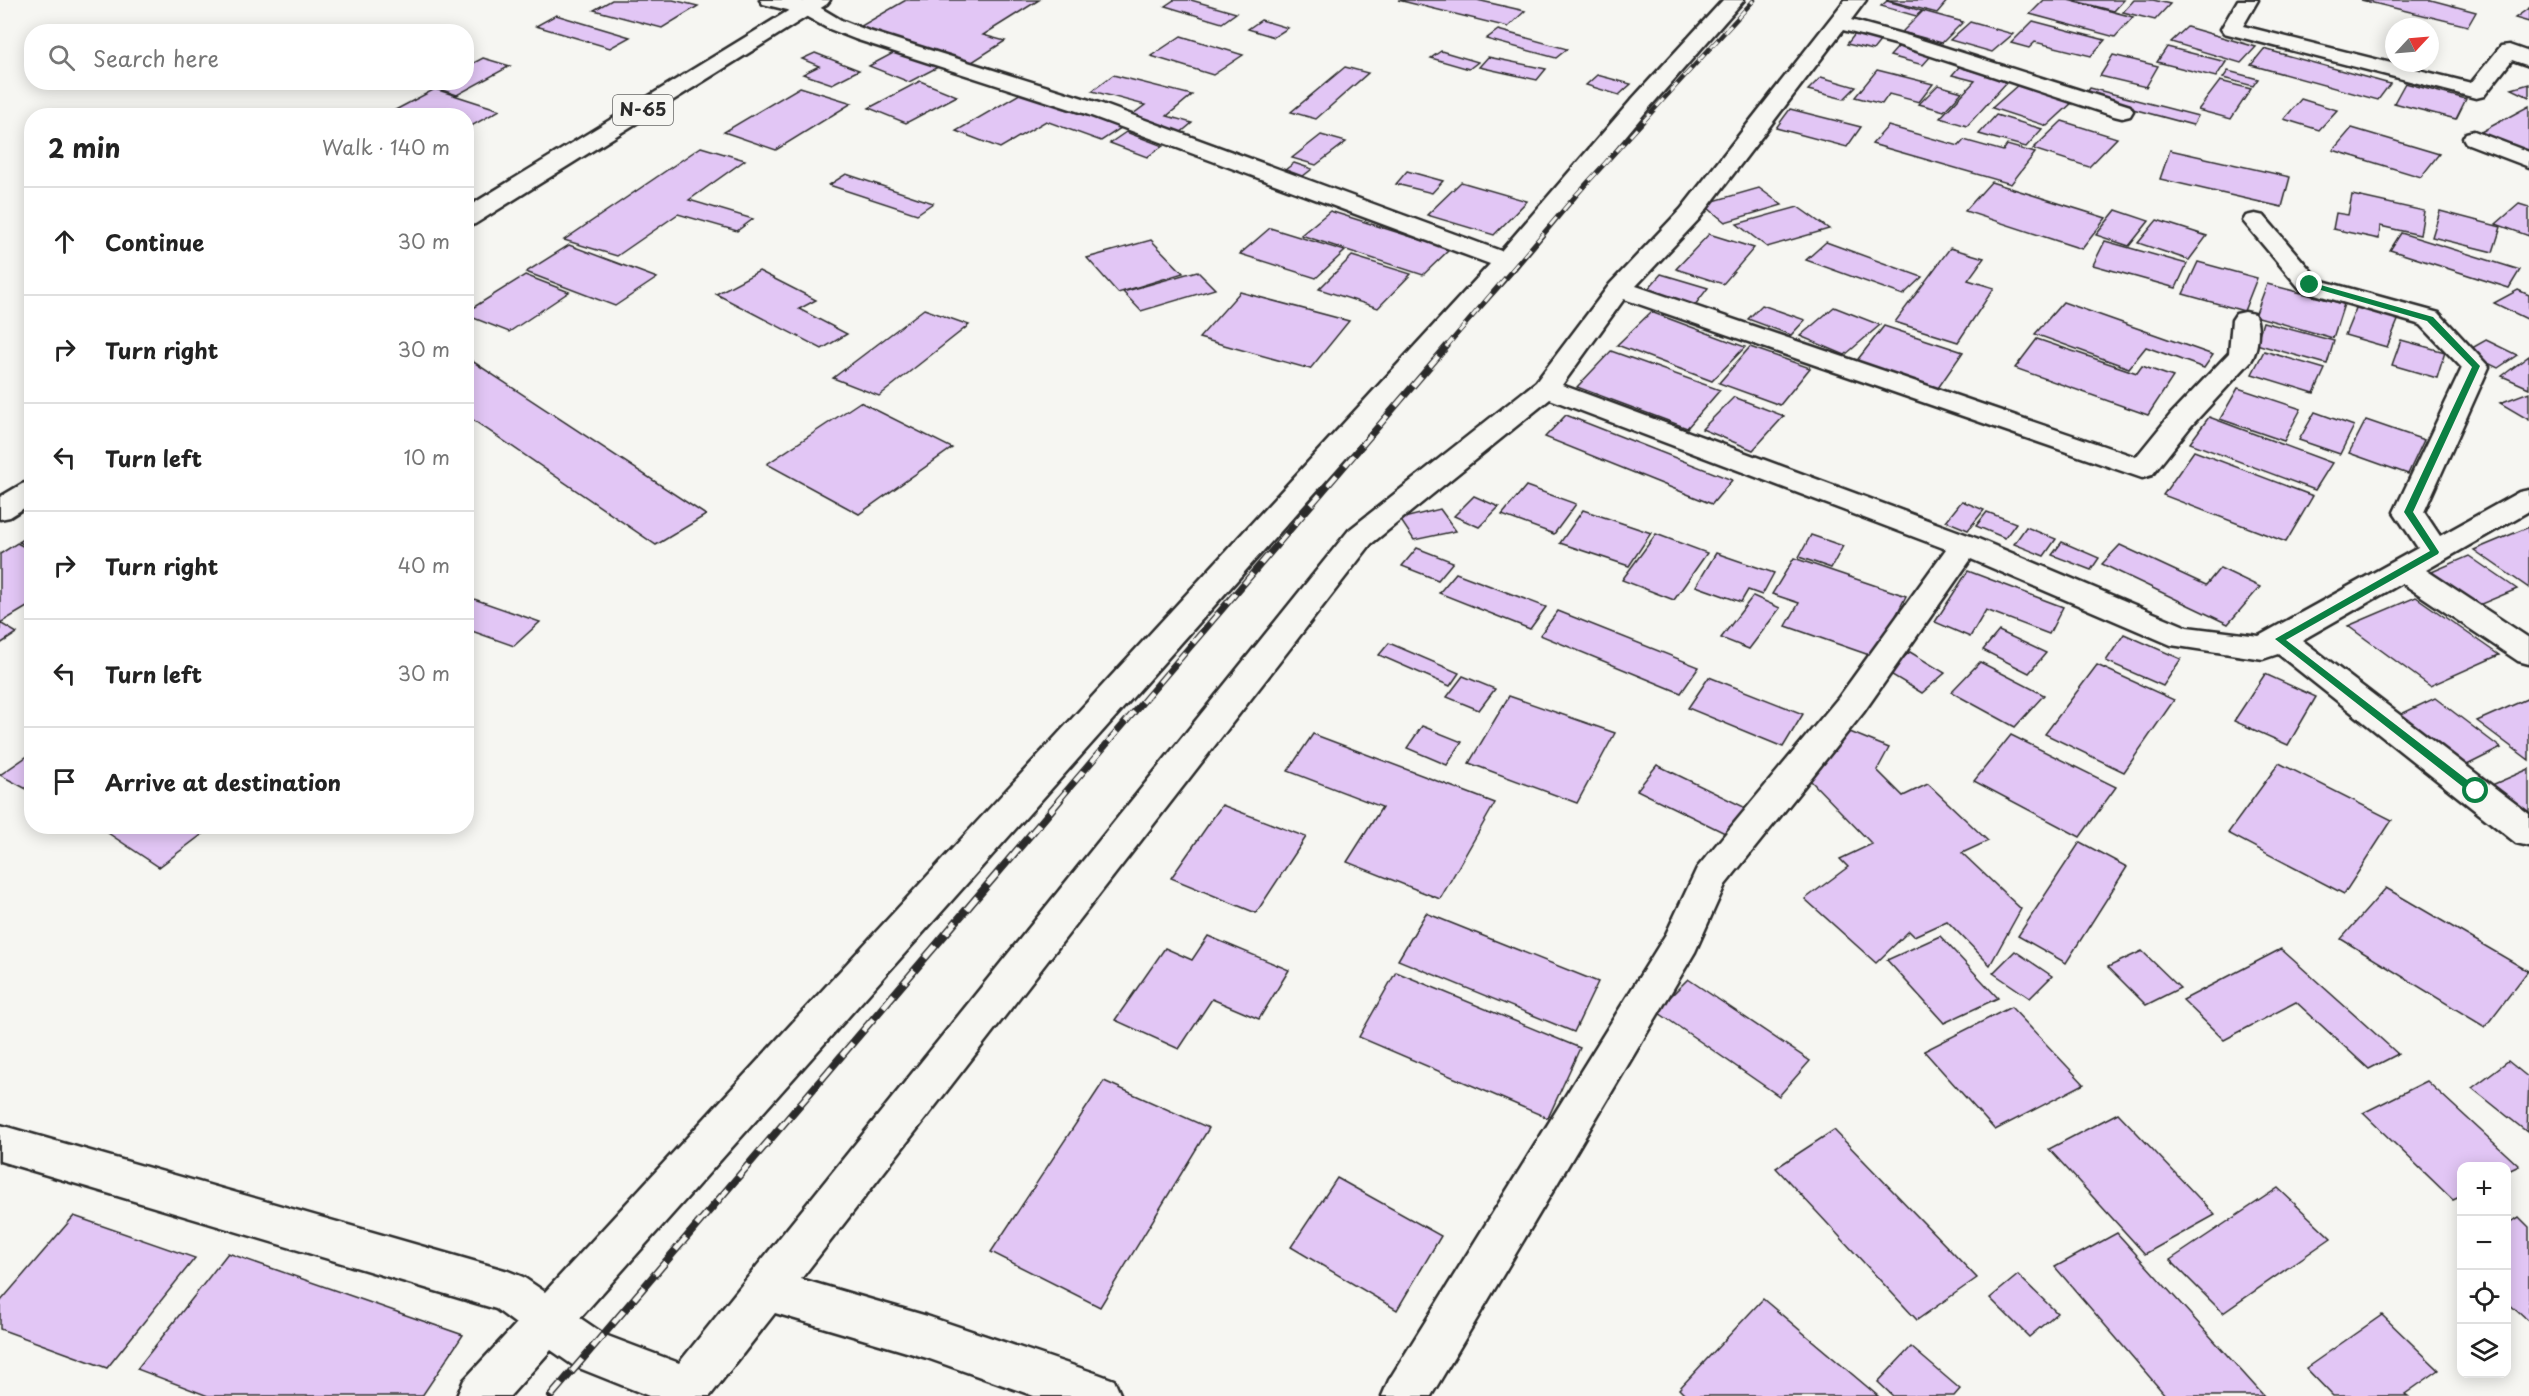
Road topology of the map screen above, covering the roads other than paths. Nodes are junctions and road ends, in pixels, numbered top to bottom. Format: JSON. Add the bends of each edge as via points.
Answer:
{"nodes":[{"id":1,"x":770,"y":0,"type":"edge"},
{"id":2,"x":1734,"y":0,"type":"edge"},
{"id":3,"x":2248,"y":0,"type":"edge"},
{"id":4,"x":813,"y":4,"type":"edge"},
{"id":5,"x":1848,"y":12,"type":"edge"},
{"id":6,"x":2529,"y":60,"type":"edge"},
{"id":7,"x":2122,"y":111,"type":"dead end"},
{"id":8,"x":2474,"y":138,"type":"dead end"},
{"id":9,"x":2529,"y":160,"type":"edge"},
{"id":10,"x":474,"y":214,"type":"edge"},
{"id":11,"x":2255,"y":220,"type":"dead end"},
{"id":12,"x":1507,"y":262,"type":"junction"},
{"id":13,"x":1619,"y":289,"type":"junction"},
{"id":14,"x":2245,"y":320,"type":"dead end"},
{"id":15,"x":1546,"y":388,"type":"junction"},
{"id":16,"x":24,"y":495,"type":"edge"},
{"id":17,"x":2529,"y":499,"type":"edge"},
{"id":18,"x":0,"y":510,"type":"edge"},
{"id":19,"x":1965,"y":545,"type":"junction"},
{"id":20,"x":2435,"y":552,"type":"junction"},
{"id":21,"x":2404,"y":570,"type":"junction"},
{"id":22,"x":2280,"y":639,"type":"junction"},
{"id":23,"x":2529,"y":653,"type":"edge"},
{"id":24,"x":2529,"y":833,"type":"edge"},
{"id":25,"x":0,"y":1143,"type":"edge"},
{"id":26,"x":768,"y":1290,"type":"junction"},
{"id":27,"x":548,"y":1318,"type":"junction"},
{"id":28,"x":685,"y":1392,"type":"edge"},
{"id":29,"x":480,"y":1396,"type":"edge"},
{"id":30,"x":1098,"y":1396,"type":"edge"},
{"id":31,"x":1405,"y":1396,"type":"edge"}],
"edges":[{"from":1,"to":4,"type":"main road"},
{"from":2,"to":12,"type":"main road"},
{"from":3,"to":6,"type":"main road","via":[[2231,30],[2475,91],[2509,51]]},
{"from":4,"to":10,"type":"main road","number":"N-65"},
{"from":4,"to":12,"type":"main road","via":[[834,24],[862,35],[1094,109]]},
{"from":5,"to":7,"type":"main road","via":[[1902,40]]},
{"from":5,"to":13,"type":"main road","via":[[1690,214]]},
{"from":8,"to":9,"type":"main road"},
{"from":11,"to":20,"type":"main road","via":[[2310,285],[2430,319],[2476,366],[2409,512]]},
{"from":12,"to":27,"type":"main road"},
{"from":13,"to":14,"type":"main road","via":[[2142,469],[2181,420],[2242,356]]},
{"from":13,"to":15,"type":"main road"},
{"from":15,"to":19,"type":"main road"},
{"from":15,"to":26,"type":"main road","via":[[1360,537]]},
{"from":16,"to":18,"type":"main road"},
{"from":17,"to":20,"type":"main road"},
{"from":19,"to":22,"type":"main road","via":[[2182,637],[2263,648]]},
{"from":19,"to":31,"type":"main road","via":[[1851,705],[1710,878],[1682,941]]},
{"from":20,"to":21,"type":"main road"},
{"from":21,"to":22,"type":"main road"},
{"from":21,"to":23,"type":"main road"},
{"from":22,"to":24,"type":"main road"},
{"from":25,"to":27,"type":"main road","via":[[508,1292]]},
{"from":26,"to":28,"type":"main road"},
{"from":26,"to":30,"type":"main road","via":[[927,1337]]},
{"from":27,"to":28,"type":"main road","via":[[590,1351]]},
{"from":27,"to":29,"type":"main road"}]}
